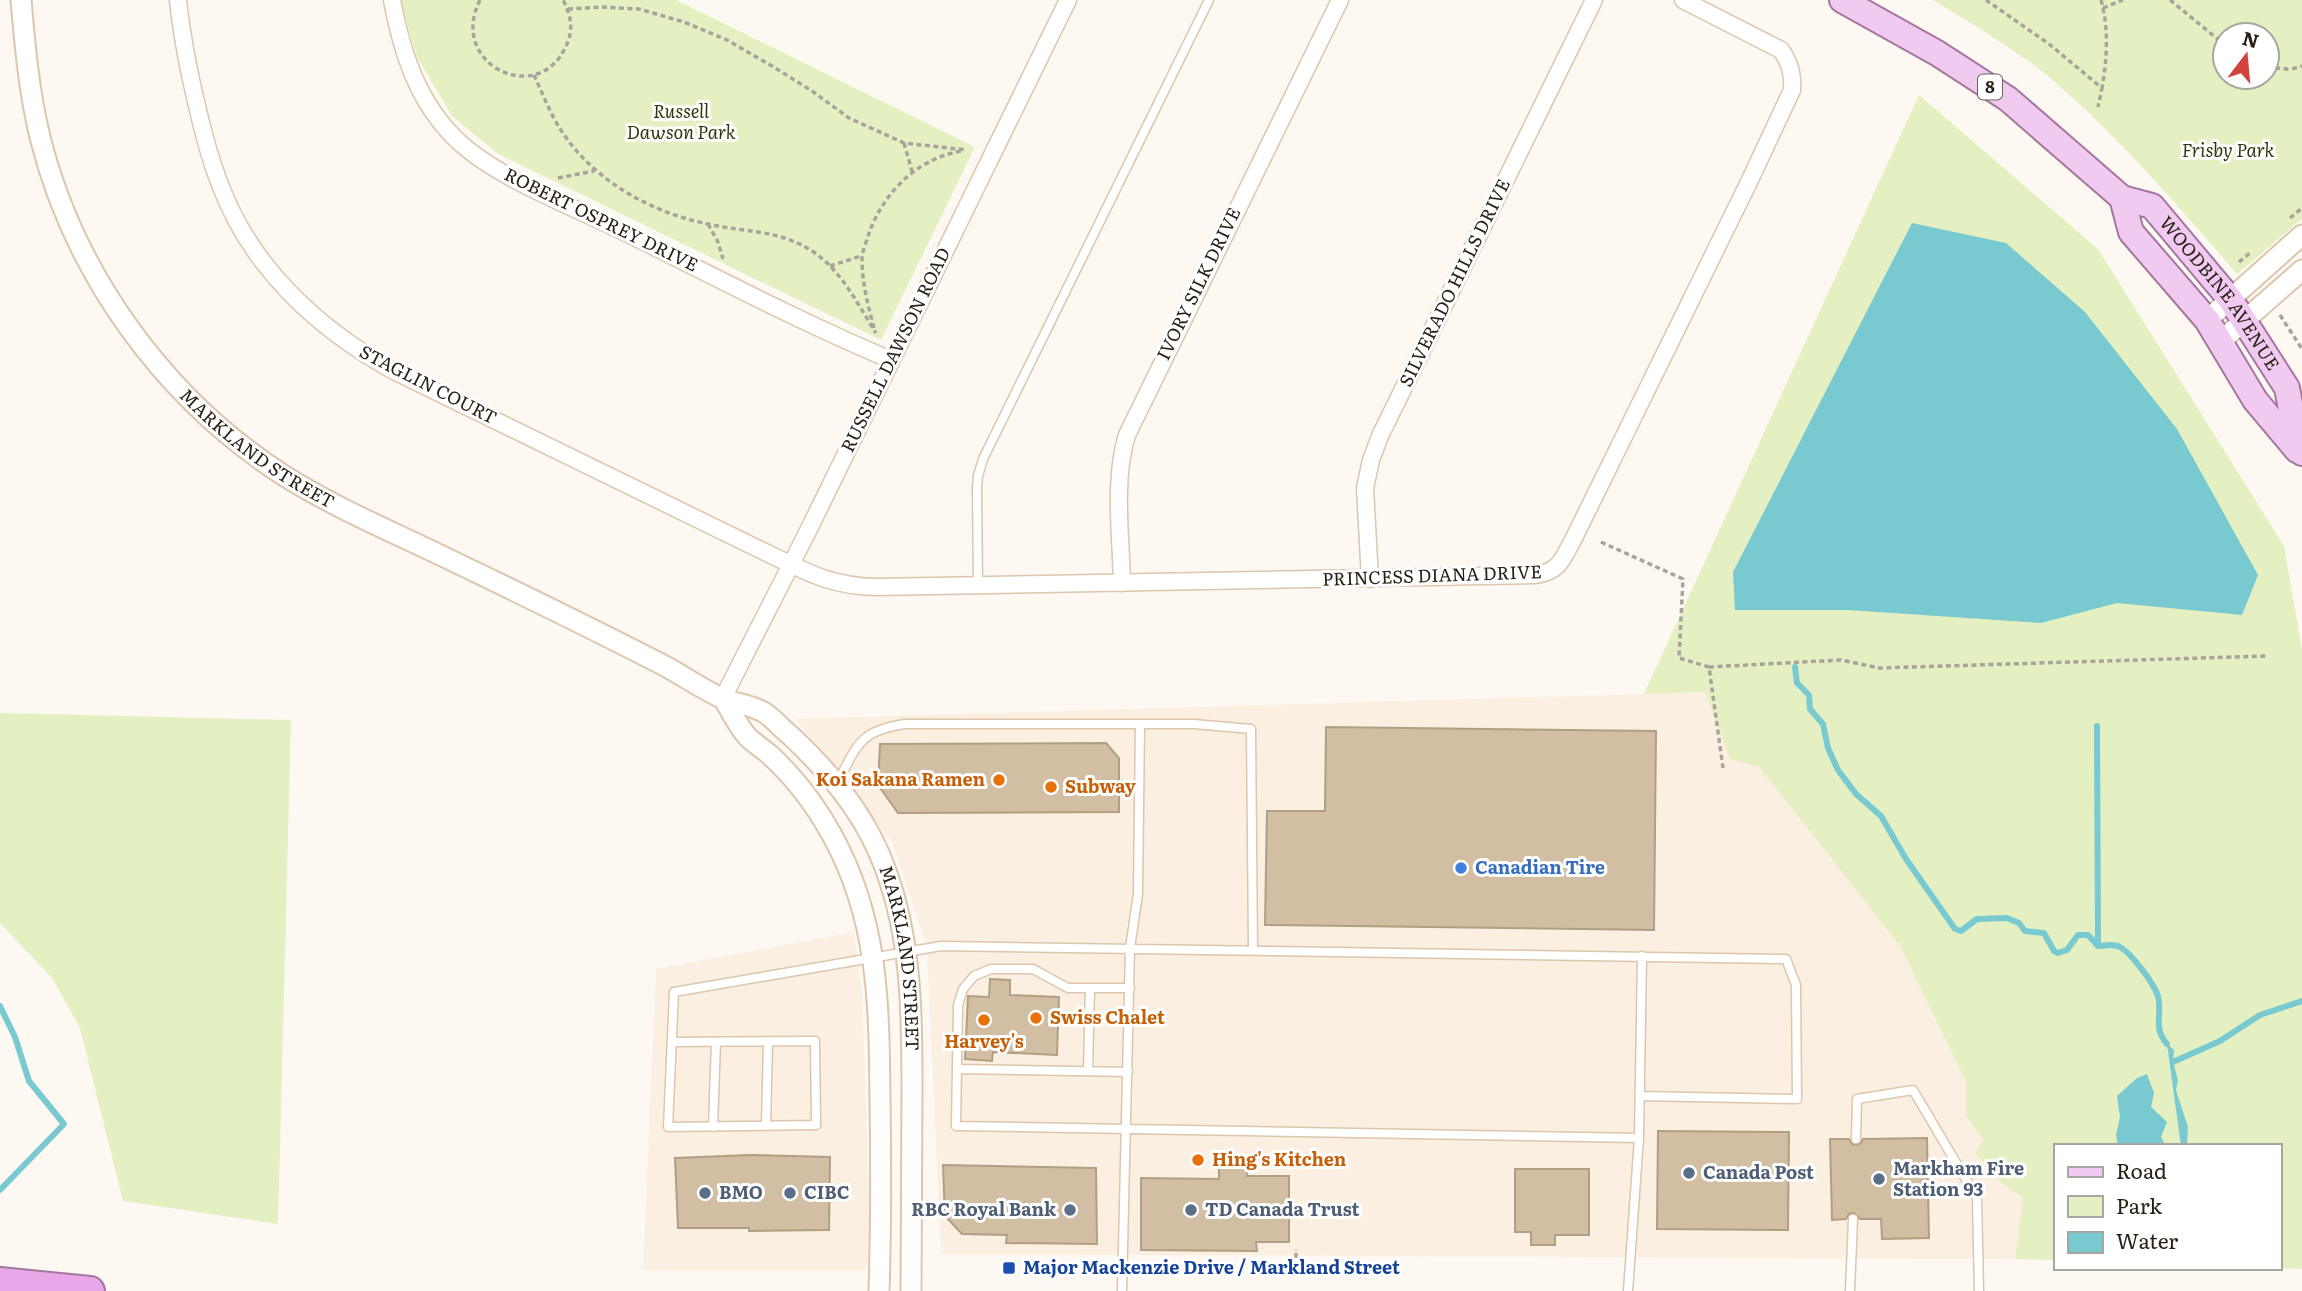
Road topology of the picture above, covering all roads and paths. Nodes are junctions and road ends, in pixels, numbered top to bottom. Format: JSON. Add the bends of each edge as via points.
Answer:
{"nodes":[{"id":1,"x":21,"y":0,"type":"edge"},
{"id":2,"x":178,"y":0,"type":"edge"},
{"id":3,"x":392,"y":0,"type":"edge"},
{"id":4,"x":480,"y":0,"type":"edge"},
{"id":5,"x":562,"y":0,"type":"edge"},
{"id":6,"x":1068,"y":0,"type":"edge"},
{"id":7,"x":1209,"y":0,"type":"edge"},
{"id":8,"x":1340,"y":0,"type":"edge"},
{"id":9,"x":1594,"y":0,"type":"edge"},
{"id":10,"x":1683,"y":0,"type":"edge"},
{"id":11,"x":1842,"y":0,"type":"edge"},
{"id":12,"x":1986,"y":0,"type":"edge"},
{"id":13,"x":2101,"y":0,"type":"edge"},
{"id":14,"x":2123,"y":0,"type":"edge"},
{"id":15,"x":2170,"y":0,"type":"edge"},
{"id":16,"x":2103,"y":8,"type":"junction"},
{"id":17,"x":568,"y":9,"type":"junction"},
{"id":18,"x":2211,"y":34,"type":"edge"},
{"id":19,"x":2302,"y":66,"type":"edge"},
{"id":20,"x":2281,"y":69,"type":"edge"},
{"id":21,"x":534,"y":75,"type":"junction"},
{"id":22,"x":2102,"y":88,"type":"junction"},
{"id":23,"x":2098,"y":107,"type":"dead end"},
{"id":24,"x":904,"y":143,"type":"junction"},
{"id":25,"x":594,"y":171,"type":"junction"},
{"id":26,"x":912,"y":171,"type":"junction"},
{"id":27,"x":558,"y":178,"type":"dead end"},
{"id":28,"x":2122,"y":198,"type":"junction"},
{"id":29,"x":708,"y":224,"type":"junction"},
{"id":30,"x":2302,"y":235,"type":"edge"},
{"id":31,"x":862,"y":256,"type":"junction"},
{"id":32,"x":723,"y":258,"type":"dead end"},
{"id":33,"x":830,"y":265,"type":"junction"},
{"id":34,"x":2302,"y":270,"type":"edge"},
{"id":35,"x":2230,"y":299,"type":"junction"},
{"id":36,"x":2279,"y":314,"type":"dead end"},
{"id":37,"x":2207,"y":320,"type":"junction"},
{"id":38,"x":2244,"y":321,"type":"junction"},
{"id":39,"x":2291,"y":331,"type":"junction"},
{"id":40,"x":2281,"y":337,"type":"dead end"},
{"id":41,"x":2221,"y":341,"type":"junction"},
{"id":42,"x":2302,"y":349,"type":"edge"},
{"id":43,"x":891,"y":360,"type":"junction"},
{"id":44,"x":2302,"y":454,"type":"edge"},
{"id":45,"x":1601,"y":542,"type":"dead end"},
{"id":46,"x":790,"y":564,"type":"junction"},
{"id":47,"x":1370,"y":579,"type":"junction"},
{"id":48,"x":1122,"y":583,"type":"junction"},
{"id":49,"x":978,"y":585,"type":"junction"},
{"id":50,"x":2266,"y":656,"type":"dead end"},
{"id":51,"x":1709,"y":667,"type":"junction"},
{"id":52,"x":723,"y":698,"type":"junction"},
{"id":53,"x":1140,"y":724,"type":"junction"},
{"id":54,"x":1723,"y":768,"type":"dead end"},
{"id":55,"x":837,"y":783,"type":"junction"},
{"id":56,"x":1130,"y":948,"type":"junction"},
{"id":57,"x":1253,"y":950,"type":"junction"},
{"id":58,"x":906,"y":953,"type":"junction"},
{"id":59,"x":1642,"y":956,"type":"junction"},
{"id":60,"x":874,"y":957,"type":"junction"},
{"id":61,"x":1090,"y":988,"type":"junction"},
{"id":62,"x":1130,"y":988,"type":"junction"},
{"id":63,"x":672,"y":1042,"type":"junction"},
{"id":64,"x":716,"y":1042,"type":"junction"},
{"id":65,"x":768,"y":1042,"type":"junction"},
{"id":66,"x":957,"y":1069,"type":"junction"},
{"id":67,"x":1088,"y":1071,"type":"junction"},
{"id":68,"x":1128,"y":1072,"type":"junction"},
{"id":69,"x":1640,"y":1096,"type":"junction"},
{"id":70,"x":713,"y":1126,"type":"junction"},
{"id":71,"x":766,"y":1126,"type":"junction"},
{"id":72,"x":1125,"y":1129,"type":"junction"},
{"id":73,"x":1639,"y":1138,"type":"junction"},
{"id":74,"x":1856,"y":1139,"type":"dead end"},
{"id":75,"x":1853,"y":1219,"type":"dead end"},
{"id":76,"x":1296,"y":1249,"type":"dead end"},
{"id":77,"x":1296,"y":1258,"type":"dead end"},
{"id":78,"x":0,"y":1282,"type":"edge"},
{"id":79,"x":90,"y":1291,"type":"edge"},
{"id":80,"x":879,"y":1291,"type":"edge"},
{"id":81,"x":911,"y":1291,"type":"edge"},
{"id":82,"x":1122,"y":1291,"type":"edge"},
{"id":83,"x":1628,"y":1291,"type":"edge"},
{"id":84,"x":1850,"y":1291,"type":"edge"},
{"id":85,"x":1979,"y":1291,"type":"edge"}],
"edges":[{"from":1,"to":52,"type":"street","name":"MARKLAND STREET","via":[[39,136],[66,214],[120,315],[186,394],[249,450],[307,489],[594,629]]},
{"from":2,"to":46,"type":"street","name":"STAGLIN COURT","via":[[187,67],[221,189],[265,266],[316,318],[392,370]]},
{"from":3,"to":43,"type":"street","name":"ROBERT OSPREY DRIVE","via":[[415,82],[440,122],[477,157]]},
{"from":4,"to":21,"type":"path","via":[[472,24],[478,51],[498,70]]},
{"from":5,"to":17,"type":"path"},
{"from":6,"to":43,"type":"street","name":"RUSSELL DAWSON ROAD"},
{"from":7,"to":49,"type":"lane","via":[[983,459],[977,488]]},
{"from":8,"to":48,"type":"street","name":"IVORY SILK DRIVE","via":[[1127,435],[1119,478]]},
{"from":9,"to":47,"type":"street","name":"SILVERADO HILLS DRIVE","via":[[1371,460],[1365,488]]},
{"from":10,"to":47,"type":"street","name":"PRINCESS DIANA DRIVE","via":[[1781,50],[1793,75],[1792,90],[1562,561],[1553,570],[1535,575]]},
{"from":11,"to":28,"type":"main road","name":"WOODBINE AVENUE","number":"8","via":[[2008,99]]},
{"from":12,"to":22,"type":"path"},
{"from":13,"to":16,"type":"path"},
{"from":14,"to":16,"type":"path"},
{"from":15,"to":18,"type":"path"},
{"from":16,"to":22,"type":"path","via":[[2106,55]]},
{"from":17,"to":21,"type":"path","via":[[571,31],[562,55]]},
{"from":17,"to":24,"type":"path","via":[[639,9],[684,22],[727,40],[849,118]]},
{"from":19,"to":20,"type":"path"},
{"from":21,"to":25,"type":"path","via":[[559,126]]},
{"from":22,"to":23,"type":"path"},
{"from":24,"to":26,"type":"path"},
{"from":24,"to":26,"type":"path","via":[[967,149],[943,154]]},
{"from":25,"to":27,"type":"path"},
{"from":25,"to":29,"type":"path","via":[[632,196]]},
{"from":26,"to":31,"type":"path","via":[[874,220]]},
{"from":28,"to":35,"type":"main road","name":"WOODBINE AVENUE","number":"8","via":[[2152,206]]},
{"from":28,"to":37,"type":"main road","name":"WOODBINE AVENUE","number":"8","via":[[2132,232]]},
{"from":29,"to":32,"type":"path"},
{"from":29,"to":33,"type":"path","via":[[793,240]]},
{"from":30,"to":35,"type":"street"},
{"from":31,"to":33,"type":"path"},
{"from":31,"to":33,"type":"path","via":[[864,290],[876,333]]},
{"from":34,"to":38,"type":"street"},
{"from":35,"to":37,"type":"street"},
{"from":35,"to":38,"type":"main road","name":"WOODBINE AVENUE","number":"8"},
{"from":36,"to":39,"type":"path"},
{"from":37,"to":41,"type":"main road","name":"WOODBINE AVENUE","number":"8"},
{"from":38,"to":41,"type":"street"},
{"from":38,"to":44,"type":"main road","name":"WOODBINE AVENUE","number":"8","via":[[2287,387]]},
{"from":39,"to":40,"type":"path"},
{"from":39,"to":42,"type":"path"},
{"from":41,"to":44,"type":"main road","name":"WOODBINE AVENUE","number":"8","via":[[2255,400]]},
{"from":43,"to":46,"type":"street","name":"RUSSELL DAWSON ROAD"},
{"from":45,"to":51,"type":"path","via":[[1683,579],[1679,658]]},
{"from":46,"to":49,"type":"street","name":"PRINCESS DIANA DRIVE","via":[[850,587]]},
{"from":46,"to":52,"type":"street","name":"RUSSELL DAWSON ROAD"},
{"from":47,"to":48,"type":"street","name":"PRINCESS DIANA DRIVE"},
{"from":48,"to":49,"type":"street","name":"PRINCESS DIANA DRIVE"},
{"from":50,"to":51,"type":"path","via":[[1879,668],[1841,660]]},
{"from":51,"to":54,"type":"path"},
{"from":52,"to":55,"type":"street","name":"MARKLAND STREET","via":[[763,711]]},
{"from":52,"to":60,"type":"street","name":"MARKLAND STREET","via":[[746,734],[792,778],[827,826],[854,880]]},
{"from":53,"to":55,"type":"lane","via":[[883,727],[859,743]]},
{"from":53,"to":56,"type":"lane","via":[[1138,894]]},
{"from":53,"to":57,"type":"lane","via":[[1251,729]]},
{"from":55,"to":58,"type":"street","name":"MARKLAND STREET","via":[[878,851],[900,916]]},
{"from":56,"to":57,"type":"lane"},
{"from":56,"to":58,"type":"lane","via":[[941,946]]},
{"from":56,"to":62,"type":"lane"},
{"from":57,"to":59,"type":"lane"},
{"from":58,"to":60,"type":"lane"},
{"from":58,"to":81,"type":"street","name":"MARKLAND STREET","via":[[911,996]]},
{"from":59,"to":69,"type":"lane"},
{"from":59,"to":69,"type":"lane","via":[[1786,959],[1796,985],[1797,1100]]},
{"from":60,"to":63,"type":"lane","via":[[674,992]]},
{"from":60,"to":80,"type":"street","name":"MARKLAND STREET","via":[[879,1032]]},
{"from":61,"to":62,"type":"lane"},
{"from":61,"to":66,"type":"lane","via":[[1068,988],[1033,969],[992,969],[974,976],[958,1005]]},
{"from":61,"to":67,"type":"lane"},
{"from":62,"to":68,"type":"lane"},
{"from":63,"to":64,"type":"lane"},
{"from":63,"to":70,"type":"lane","via":[[668,1127]]},
{"from":64,"to":65,"type":"lane"},
{"from":64,"to":70,"type":"lane"},
{"from":65,"to":71,"type":"lane"},
{"from":65,"to":71,"type":"lane","via":[[816,1041],[816,1125]]},
{"from":66,"to":67,"type":"lane"},
{"from":66,"to":72,"type":"lane","via":[[956,1126]]},
{"from":67,"to":68,"type":"lane"},
{"from":68,"to":72,"type":"lane"},
{"from":69,"to":73,"type":"lane"},
{"from":70,"to":71,"type":"lane"},
{"from":72,"to":73,"type":"lane"},
{"from":72,"to":82,"type":"lane"},
{"from":73,"to":83,"type":"lane"},
{"from":74,"to":85,"type":"lane","via":[[1857,1099],[1913,1090],[1977,1198]]},
{"from":75,"to":84,"type":"lane"},
{"from":76,"to":77,"type":"path"},
{"from":78,"to":79,"type":"highway"}]}
